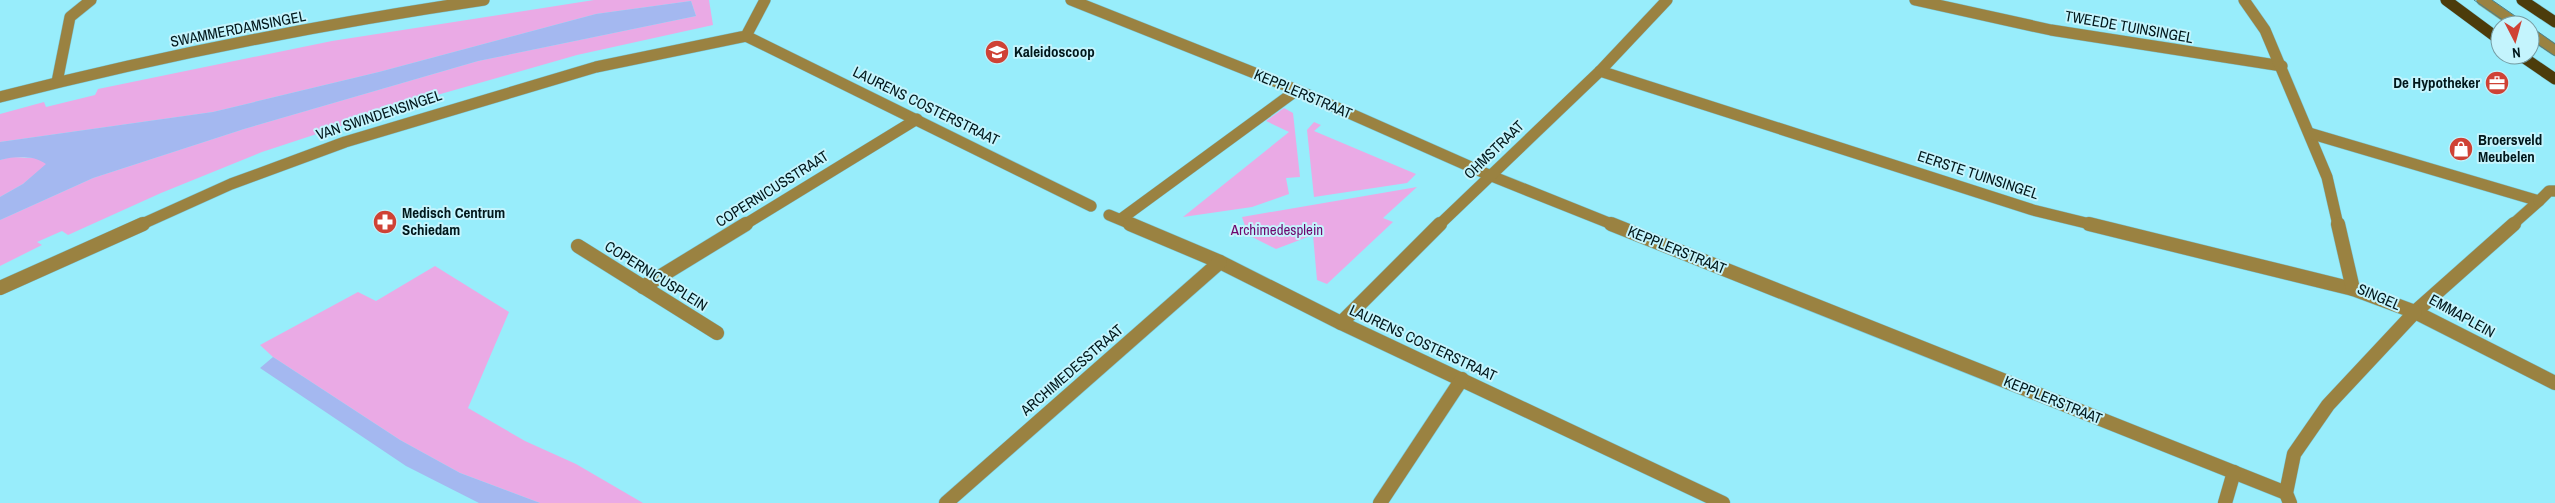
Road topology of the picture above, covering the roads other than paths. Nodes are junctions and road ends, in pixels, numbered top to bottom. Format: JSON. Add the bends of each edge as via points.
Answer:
{"nodes":[{"id":1,"x":91,"y":0,"type":"edge"},
{"id":2,"x":484,"y":0,"type":"edge"},
{"id":3,"x":765,"y":0,"type":"edge"},
{"id":4,"x":1071,"y":0,"type":"edge"},
{"id":5,"x":1667,"y":0,"type":"edge"},
{"id":6,"x":1915,"y":0,"type":"edge"},
{"id":7,"x":2244,"y":0,"type":"edge"},
{"id":8,"x":2446,"y":0,"type":"edge"},
{"id":9,"x":2482,"y":0,"type":"edge"},
{"id":10,"x":2522,"y":0,"type":"edge"},
{"id":11,"x":2504,"y":15,"type":"edge"},
{"id":12,"x":2555,"y":22,"type":"edge"},
{"id":13,"x":2490,"y":33,"type":"edge"},
{"id":14,"x":746,"y":36,"type":"junction"},
{"id":15,"x":2540,"y":40,"type":"edge"},
{"id":16,"x":2555,"y":50,"type":"edge"},
{"id":17,"x":2535,"y":65,"type":"edge"},
{"id":18,"x":2282,"y":66,"type":"junction"},
{"id":19,"x":1600,"y":71,"type":"junction"},
{"id":20,"x":2555,"y":79,"type":"edge"},
{"id":21,"x":57,"y":82,"type":"junction"},
{"id":22,"x":1297,"y":90,"type":"junction"},
{"id":23,"x":0,"y":97,"type":"edge"},
{"id":24,"x":917,"y":119,"type":"junction"},
{"id":25,"x":2309,"y":133,"type":"junction"},
{"id":26,"x":1488,"y":175,"type":"junction"},
{"id":27,"x":2555,"y":191,"type":"edge"},
{"id":28,"x":2538,"y":201,"type":"junction"},
{"id":29,"x":1092,"y":206,"type":"dead end"},
{"id":30,"x":578,"y":246,"type":"dead end"},
{"id":31,"x":1220,"y":262,"type":"junction"},
{"id":32,"x":643,"y":287,"type":"junction"},
{"id":33,"x":0,"y":288,"type":"edge"},
{"id":34,"x":2353,"y":289,"type":"junction"},
{"id":35,"x":2415,"y":312,"type":"junction"},
{"id":36,"x":1341,"y":323,"type":"junction"},
{"id":37,"x":717,"y":333,"type":"dead end"},
{"id":38,"x":1462,"y":379,"type":"junction"},
{"id":39,"x":2555,"y":382,"type":"edge"},
{"id":40,"x":2234,"y":472,"type":"junction"},
{"id":41,"x":2288,"y":498,"type":"edge"},
{"id":42,"x":946,"y":503,"type":"edge"},
{"id":43,"x":1380,"y":503,"type":"edge"},
{"id":44,"x":1723,"y":503,"type":"edge"},
{"id":45,"x":2225,"y":503,"type":"edge"}],
"edges":[{"from":1,"to":21,"type":"street","via":[[70,17]]},
{"from":2,"to":21,"type":"street","name":"SWAMMERDAMSINGEL","via":[[256,40]]},
{"from":3,"to":14,"type":"street"},
{"from":4,"to":22,"type":"street","name":"KEPPLERSTRAAT"},
{"from":5,"to":19,"type":"street","name":"OHMSTRAAT"},
{"from":6,"to":18,"type":"street","name":"TWEEDE TUINSINGEL","via":[[1971,15]]},
{"from":7,"to":18,"type":"street","name":"SINGEL","via":[[2265,30]]},
{"from":8,"to":13,"type":"main road"},
{"from":9,"to":11,"type":"street"},
{"from":10,"to":12,"type":"main road"},
{"from":14,"to":24,"type":"street","name":"LAURENS COSTERSTRAAT"},
{"from":14,"to":33,"type":"street","name":"VAN SWINDENSINGEL","via":[[596,67],[344,142],[232,184]]},
{"from":15,"to":16,"type":"street"},
{"from":17,"to":20,"type":"main road"},
{"from":18,"to":25,"type":"street","name":"SINGEL"},
{"from":19,"to":26,"type":"street","name":"OHMSTRAAT"},
{"from":19,"to":34,"type":"street","name":"EERSTE TUINSINGEL","via":[[2033,210]]},
{"from":21,"to":23,"type":"street","name":"SWAMMERDAMSINGEL"},
{"from":22,"to":26,"type":"street","name":"KEPPLERSTRAAT"},
{"from":22,"to":31,"type":"street","name":"LAURENS COSTERSTRAAT","via":[[1115,217]]},
{"from":24,"to":29,"type":"street","name":"LAURENS COSTERSTRAAT"},
{"from":24,"to":32,"type":"street","name":"COPERNICUSSTRAAT"},
{"from":25,"to":28,"type":"street"},
{"from":25,"to":34,"type":"street","name":"SINGEL","via":[[2327,177]]},
{"from":26,"to":36,"type":"street","name":"OHMSTRAAT"},
{"from":26,"to":40,"type":"street","name":"KEPPLERSTRAAT"},
{"from":27,"to":28,"type":"street","name":"EMMAPLEIN","via":[[2549,191]]},
{"from":28,"to":35,"type":"street","name":"EMMAPLEIN"},
{"from":30,"to":32,"type":"street","name":"COPERNICUSPLEIN"},
{"from":31,"to":36,"type":"street","name":"LAURENS COSTERSTRAAT"},
{"from":31,"to":42,"type":"street","name":"ARCHIMEDESSTRAAT"},
{"from":32,"to":37,"type":"street","name":"COPERNICUSPLEIN"},
{"from":34,"to":35,"type":"street","name":"SINGEL"},
{"from":35,"to":39,"type":"street","name":"EMMAPLEIN"},
{"from":35,"to":41,"type":"street","name":"SINGEL","via":[[2328,405],[2294,454]]},
{"from":36,"to":38,"type":"street","name":"LAURENS COSTERSTRAAT"},
{"from":38,"to":43,"type":"street"},
{"from":38,"to":44,"type":"street","name":"LAURENS COSTERSTRAAT"},
{"from":40,"to":41,"type":"street","name":"KEPPLERSTRAAT"},
{"from":40,"to":45,"type":"street"}]}
